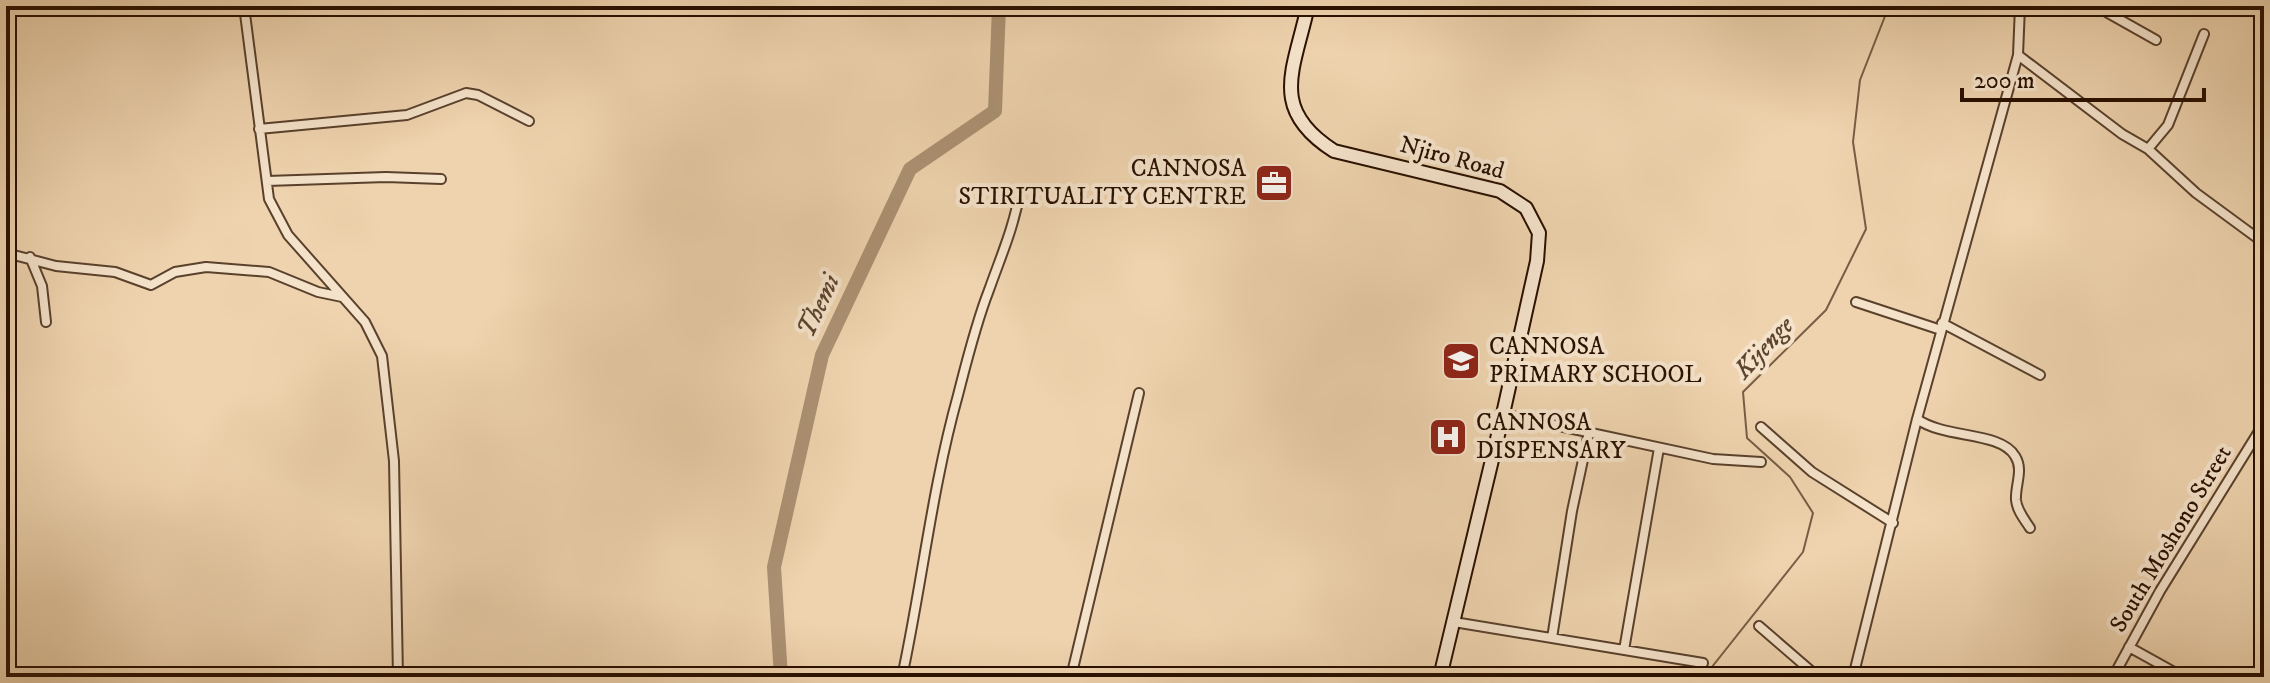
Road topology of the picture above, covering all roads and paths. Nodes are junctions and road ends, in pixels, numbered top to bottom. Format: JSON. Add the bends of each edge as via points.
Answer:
{"nodes":[{"id":1,"x":244,"y":6,"type":"edge"},
{"id":2,"x":1308,"y":6,"type":"edge"},
{"id":3,"x":2020,"y":6,"type":"edge"},
{"id":4,"x":2102,"y":6,"type":"edge"},
{"id":5,"x":2204,"y":34,"type":"dead end"},
{"id":6,"x":2156,"y":40,"type":"dead end"},
{"id":7,"x":2018,"y":55,"type":"junction"},
{"id":8,"x":529,"y":121,"type":"dead end"},
{"id":9,"x":259,"y":129,"type":"junction"},
{"id":10,"x":2148,"y":149,"type":"junction"},
{"id":11,"x":441,"y":179,"type":"dead end"},
{"id":12,"x":267,"y":181,"type":"junction"},
{"id":13,"x":1020,"y":191,"type":"dead end"},
{"id":14,"x":2264,"y":243,"type":"edge"},
{"id":15,"x":6,"y":253,"type":"edge"},
{"id":16,"x":30,"y":257,"type":"junction"},
{"id":17,"x":342,"y":297,"type":"junction"},
{"id":18,"x":1856,"y":302,"type":"dead end"},
{"id":19,"x":46,"y":322,"type":"dead end"},
{"id":20,"x":1942,"y":327,"type":"junction"},
{"id":21,"x":2040,"y":375,"type":"dead end"},
{"id":22,"x":1139,"y":393,"type":"dead end"},
{"id":23,"x":1503,"y":414,"type":"junction"},
{"id":24,"x":1917,"y":419,"type":"junction"},
{"id":25,"x":2264,"y":423,"type":"edge"},
{"id":26,"x":1761,"y":427,"type":"dead end"},
{"id":27,"x":1589,"y":432,"type":"junction"},
{"id":28,"x":1659,"y":448,"type":"junction"},
{"id":29,"x":1761,"y":462,"type":"dead end"},
{"id":30,"x":1893,"y":523,"type":"junction"},
{"id":31,"x":2030,"y":528,"type":"dead end"},
{"id":32,"x":1454,"y":622,"type":"junction"},
{"id":33,"x":1759,"y":626,"type":"dead end"},
{"id":34,"x":1552,"y":638,"type":"junction"},
{"id":35,"x":2129,"y":647,"type":"junction"},
{"id":36,"x":1624,"y":650,"type":"junction"},
{"id":37,"x":1703,"y":663,"type":"dead end"},
{"id":38,"x":398,"y":677,"type":"edge"},
{"id":39,"x":902,"y":677,"type":"edge"},
{"id":40,"x":1071,"y":677,"type":"edge"},
{"id":41,"x":1440,"y":677,"type":"edge"},
{"id":42,"x":1818,"y":677,"type":"edge"},
{"id":43,"x":1853,"y":677,"type":"edge"},
{"id":44,"x":2113,"y":677,"type":"edge"},
{"id":45,"x":2183,"y":677,"type":"edge"}],
"edges":[{"from":1,"to":9,"type":"street"},
{"from":2,"to":23,"type":"street","name":"Njiro Road","via":[[1290,94],[1300,125],[1312,137],[1334,151],[1500,191],[1533,218],[1539,233],[1537,261]]},
{"from":3,"to":7,"type":"street"},
{"from":4,"to":6,"type":"street"},
{"from":5,"to":10,"type":"street","via":[[2168,125]]},
{"from":7,"to":10,"type":"street"},
{"from":7,"to":20,"type":"street"},
{"from":8,"to":9,"type":"street","via":[[466,93],[407,115]]},
{"from":9,"to":12,"type":"street"},
{"from":10,"to":14,"type":"street"},
{"from":11,"to":12,"type":"street"},
{"from":12,"to":17,"type":"street","via":[[269,199],[288,235]]},
{"from":13,"to":39,"type":"street","via":[[1011,237],[988,290],[956,399]]},
{"from":15,"to":16,"type":"street"},
{"from":16,"to":17,"type":"street","via":[[56,266],[115,272],[151,285],[187,268],[269,272]]},
{"from":16,"to":19,"type":"street","via":[[42,286]]},
{"from":17,"to":38,"type":"street","via":[[375,340],[387,385],[394,461]]},
{"from":18,"to":20,"type":"street"},
{"from":20,"to":21,"type":"street"},
{"from":20,"to":24,"type":"street"},
{"from":22,"to":40,"type":"street"},
{"from":23,"to":27,"type":"street"},
{"from":23,"to":32,"type":"street","name":"Njiro Road"},
{"from":24,"to":30,"type":"street"},
{"from":24,"to":31,"type":"street","via":[[1942,433],[1993,440],[2007,448],[2018,466],[2016,504]]},
{"from":25,"to":35,"type":"street","name":"South Moshono Street"},
{"from":26,"to":30,"type":"street","via":[[1812,472]]},
{"from":27,"to":28,"type":"street"},
{"from":27,"to":34,"type":"street"},
{"from":28,"to":29,"type":"street"},
{"from":28,"to":36,"type":"street"},
{"from":30,"to":43,"type":"street"},
{"from":32,"to":34,"type":"street"},
{"from":32,"to":41,"type":"street","name":"Njiro Road"},
{"from":33,"to":42,"type":"street"},
{"from":34,"to":36,"type":"street"},
{"from":35,"to":44,"type":"street","name":"South Moshono Street"},
{"from":35,"to":45,"type":"street"},
{"from":36,"to":37,"type":"street"}]}
